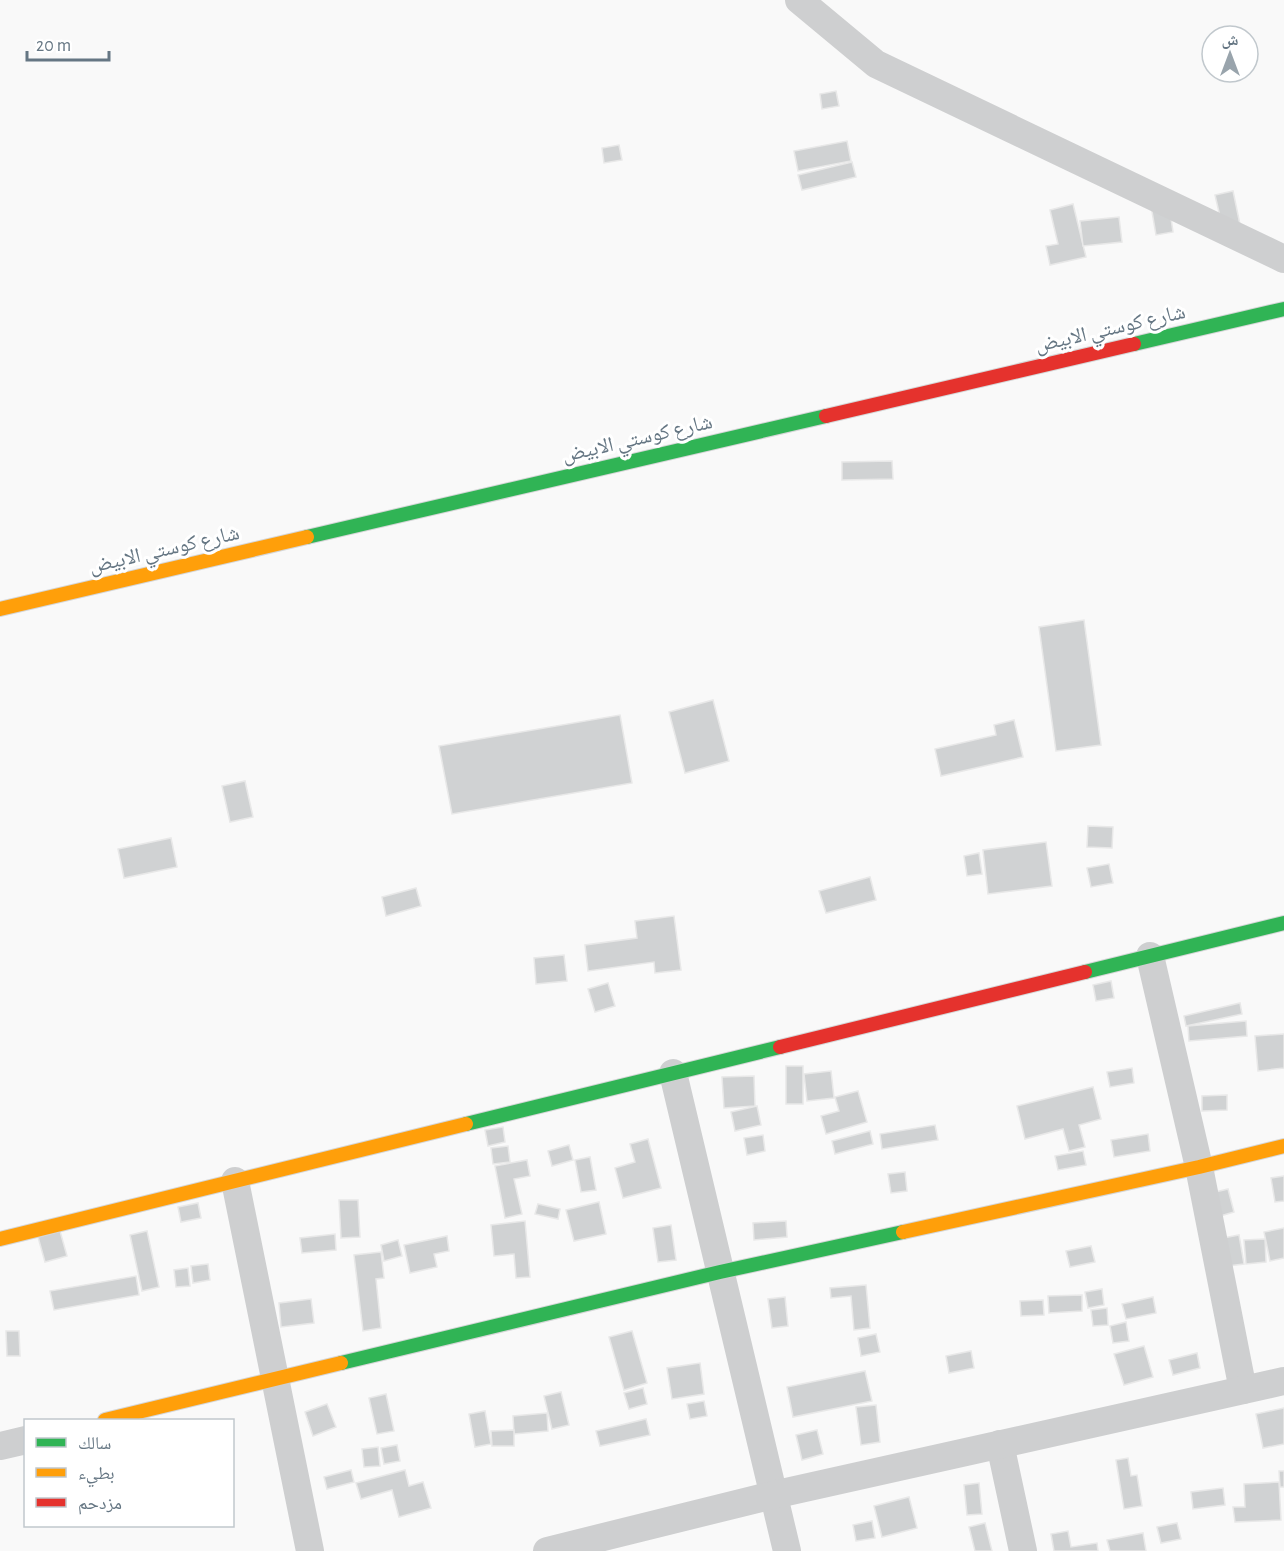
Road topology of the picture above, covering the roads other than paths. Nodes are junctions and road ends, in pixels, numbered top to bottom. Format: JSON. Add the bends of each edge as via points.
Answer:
{"nodes":[{"id":1,"x":799,"y":0,"type":"edge"},
{"id":2,"x":1284,"y":259,"type":"edge"},
{"id":3,"x":1284,"y":309,"type":"edge"},
{"id":4,"x":0,"y":609,"type":"edge"},
{"id":5,"x":1284,"y":923,"type":"edge"},
{"id":6,"x":1150,"y":956,"type":"junction"},
{"id":7,"x":673,"y":1073,"type":"junction"},
{"id":8,"x":1284,"y":1146,"type":"edge"},
{"id":9,"x":1199,"y":1167,"type":"junction"},
{"id":10,"x":235,"y":1181,"type":"junction"},
{"id":11,"x":0,"y":1239,"type":"edge"},
{"id":12,"x":720,"y":1272,"type":"junction"},
{"id":13,"x":276,"y":1379,"type":"junction"},
{"id":14,"x":1284,"y":1381,"type":"edge"},
{"id":15,"x":1244,"y":1390,"type":"junction"},
{"id":16,"x":109,"y":1419,"type":"edge"},
{"id":17,"x":24,"y":1440,"type":"edge"},
{"id":18,"x":1000,"y":1444,"type":"junction"},
{"id":19,"x":0,"y":1446,"type":"edge"},
{"id":20,"x":773,"y":1495,"type":"junction"},
{"id":21,"x":309,"y":1551,"type":"edge"},
{"id":22,"x":547,"y":1551,"type":"edge"},
{"id":23,"x":786,"y":1551,"type":"edge"},
{"id":24,"x":1023,"y":1551,"type":"edge"}],
"edges":[{"from":1,"to":2,"type":"street","via":[[876,64]]},
{"from":3,"to":4,"type":"main road","name":"شارع كوستي الابيض"},
{"from":5,"to":6,"type":"main road"},
{"from":6,"to":7,"type":"main road"},
{"from":6,"to":9,"type":"street"},
{"from":7,"to":10,"type":"main road"},
{"from":7,"to":12,"type":"street"},
{"from":8,"to":9,"type":"main road"},
{"from":9,"to":12,"type":"main road"},
{"from":9,"to":15,"type":"street"},
{"from":10,"to":11,"type":"main road"},
{"from":10,"to":13,"type":"street"},
{"from":12,"to":13,"type":"main road"},
{"from":12,"to":20,"type":"street"},
{"from":13,"to":16,"type":"main road"},
{"from":13,"to":21,"type":"street"},
{"from":14,"to":15,"type":"street"},
{"from":15,"to":18,"type":"street"},
{"from":17,"to":19,"type":"street"},
{"from":18,"to":20,"type":"street"},
{"from":18,"to":24,"type":"street"},
{"from":20,"to":22,"type":"street"},
{"from":20,"to":23,"type":"street"}]}
